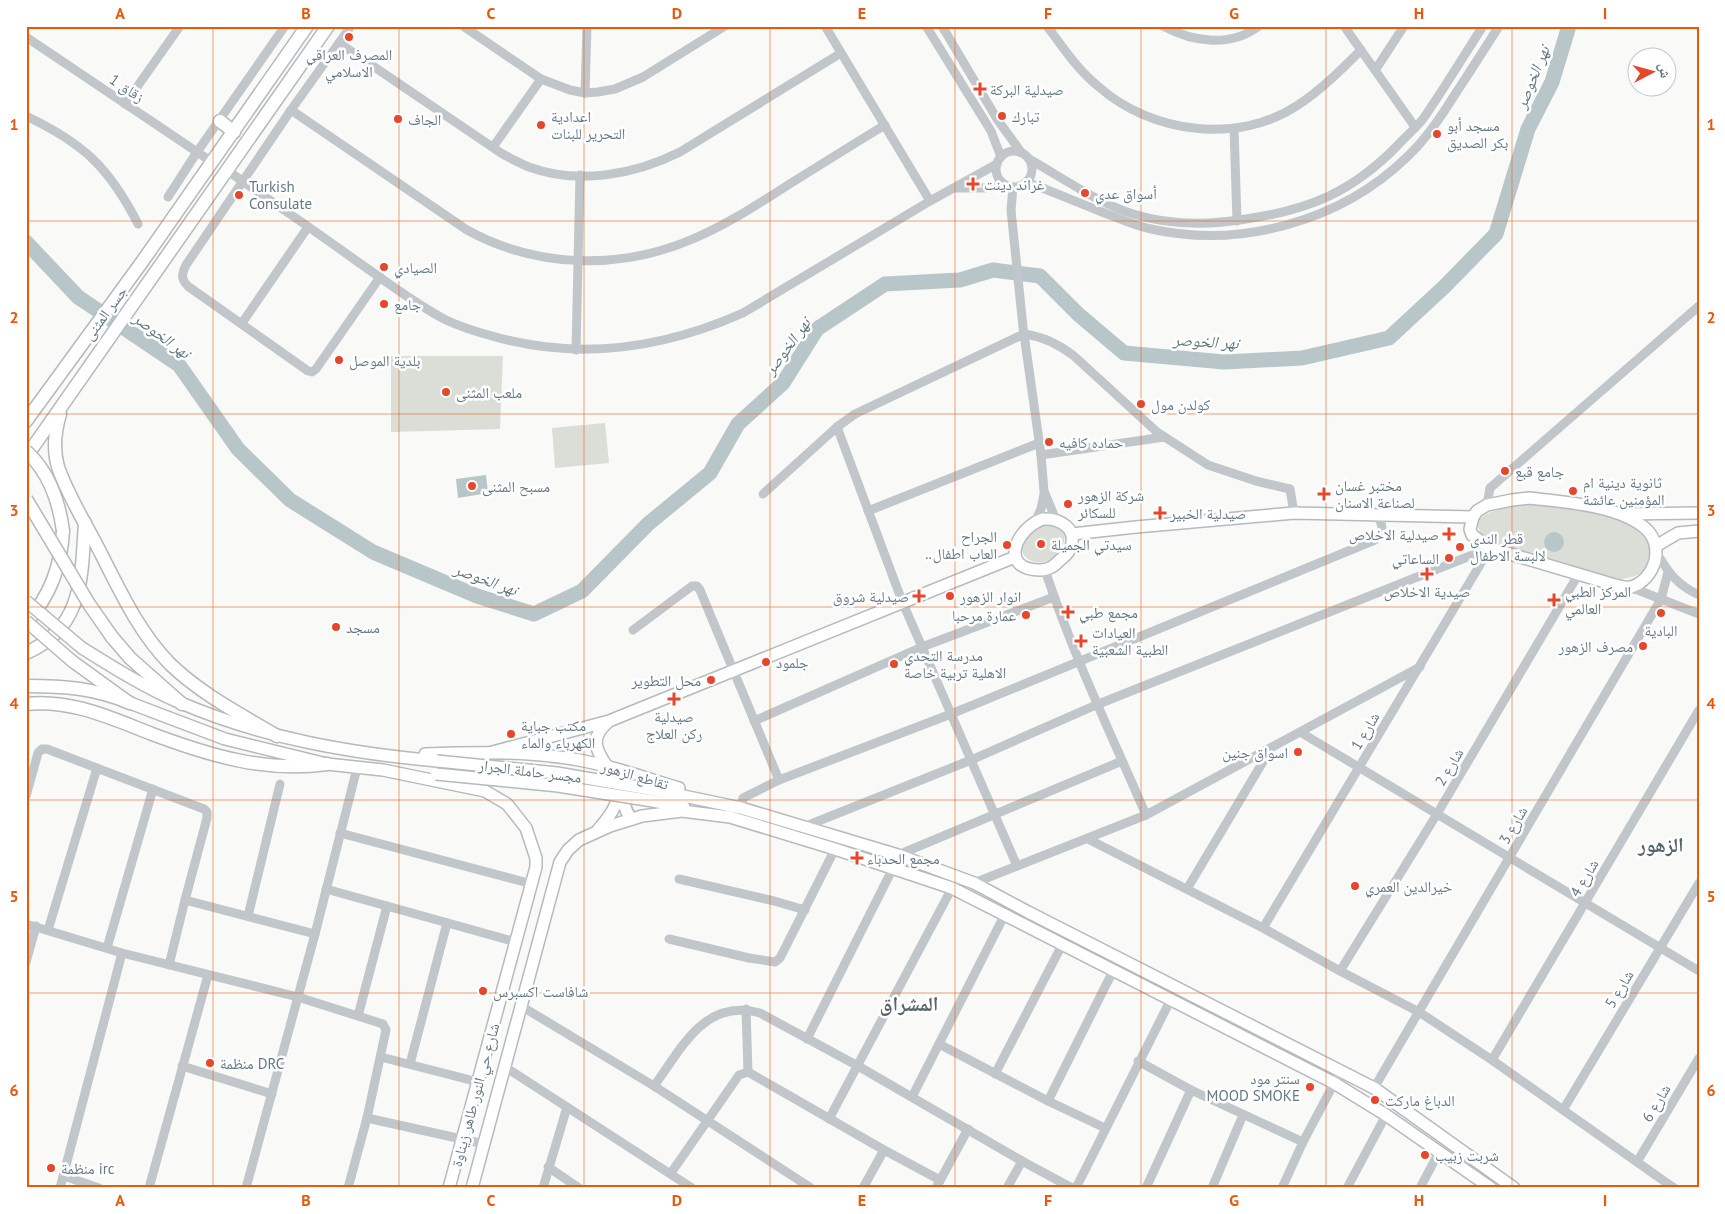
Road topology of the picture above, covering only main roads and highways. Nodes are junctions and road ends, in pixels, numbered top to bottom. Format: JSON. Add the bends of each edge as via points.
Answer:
{"nodes":[{"id":1,"x":307,"y":26,"type":"edge"},
{"id":2,"x":328,"y":26,"type":"edge"},
{"id":3,"x":220,"y":121,"type":"road end"},
{"id":4,"x":234,"y":132,"type":"junction"},
{"id":5,"x":46,"y":394,"type":"junction"},
{"id":6,"x":26,"y":404,"type":"edge"},
{"id":7,"x":64,"y":404,"type":"junction"},
{"id":8,"x":26,"y":421,"type":"edge"},
{"id":9,"x":26,"y":451,"type":"edge"},
{"id":10,"x":26,"y":457,"type":"edge"},
{"id":11,"x":26,"y":499,"type":"edge"},
{"id":12,"x":1699,"y":513,"type":"edge"},
{"id":13,"x":1622,"y":514,"type":"junction"},
{"id":14,"x":1473,"y":517,"type":"junction"},
{"id":15,"x":85,"y":522,"type":"junction"},
{"id":16,"x":1699,"y":531,"type":"edge"},
{"id":17,"x":1072,"y":534,"type":"junction"},
{"id":18,"x":1656,"y":549,"type":"junction"},
{"id":19,"x":1015,"y":557,"type":"junction"},
{"id":20,"x":26,"y":602,"type":"edge"},
{"id":21,"x":26,"y":622,"type":"edge"},
{"id":22,"x":26,"y":653,"type":"edge"},
{"id":23,"x":26,"y":686,"type":"edge"},
{"id":24,"x":130,"y":703,"type":"junction"},
{"id":25,"x":26,"y":704,"type":"edge"},
{"id":26,"x":182,"y":704,"type":"junction"},
{"id":27,"x":609,"y":721,"type":"junction"},
{"id":28,"x":277,"y":736,"type":"junction"},
{"id":29,"x":460,"y":753,"type":"junction"},
{"id":30,"x":484,"y":754,"type":"junction"},
{"id":31,"x":384,"y":756,"type":"junction"},
{"id":32,"x":327,"y":764,"type":"junction"},
{"id":33,"x":606,"y":766,"type":"junction"},
{"id":34,"x":383,"y":770,"type":"junction"},
{"id":35,"x":639,"y":776,"type":"junction"},
{"id":36,"x":460,"y":785,"type":"junction"},
{"id":37,"x":485,"y":791,"type":"junction"},
{"id":38,"x":654,"y":795,"type":"junction"},
{"id":39,"x":735,"y":810,"type":"junction"},
{"id":40,"x":632,"y":819,"type":"junction"},
{"id":41,"x":598,"y":830,"type":"junction"},
{"id":42,"x":450,"y":1188,"type":"edge"},
{"id":43,"x":472,"y":1188,"type":"edge"},
{"id":44,"x":1491,"y":1188,"type":"edge"},
{"id":45,"x":1514,"y":1188,"type":"edge"}],
"edges":[{"from":1,"to":4,"type":"highway","name":"جسر المثنى"},
{"from":2,"to":7,"type":"highway","name":"جسر المثنى"},
{"from":3,"to":4,"type":"highway"},
{"from":4,"to":5,"type":"highway","name":"جسر المثنى"},
{"from":5,"to":6,"type":"highway"},
{"from":5,"to":8,"type":"highway","name":"جسر المثنى"},
{"from":7,"to":10,"type":"highway","name":"جسر المثنى"},
{"from":7,"to":15,"type":"highway","via":[[56,433],[58,466]]},
{"from":9,"to":21,"type":"highway","bridge":true,"via":[[40,467],[56,497],[63,531],[53,581],[41,604]]},
{"from":11,"to":26,"type":"highway","bridge":true,"via":[[112,637],[130,658]]},
{"from":12,"to":13,"type":"main road"},
{"from":13,"to":14,"type":"main road","via":[[1575,503],[1530,498],[1487,505]]},
{"from":13,"to":18,"type":"main road","via":[[1651,534]]},
{"from":14,"to":17,"type":"main road","via":[[1294,513]]},
{"from":14,"to":18,"type":"main road","via":[[1472,535],[1490,548],[1615,585],[1630,587],[1644,579],[1652,570]]},
{"from":15,"to":22,"type":"highway","via":[[80,584],[72,611],[56,633]]},
{"from":15,"to":28,"type":"highway","via":[[133,616],[160,653],[209,695]]},
{"from":16,"to":18,"type":"main road","via":[[1678,533]]},
{"from":17,"to":19,"type":"main road","via":[[1069,551],[1045,570],[1024,567]]},
{"from":17,"to":19,"type":"main road","via":[[1067,526],[1056,520],[1043,519],[1018,541]]},
{"from":19,"to":27,"type":"main road"},
{"from":20,"to":26,"type":"main road","bridge":true,"via":[[82,648],[137,682]]},
{"from":21,"to":24,"type":"main road","bridge":true,"via":[[72,661]]},
{"from":23,"to":24,"type":"highway","via":[[79,688]]},
{"from":24,"to":32,"type":"main road","via":[[225,739]]},
{"from":25,"to":32,"type":"highway","via":[[50,702],[80,707],[198,751],[253,764],[309,767]]},
{"from":26,"to":28,"type":"main road"},
{"from":27,"to":30,"type":"main road"},
{"from":27,"to":33,"type":"main road","via":[[599,730],[596,743]]},
{"from":28,"to":31,"type":"main road"},
{"from":29,"to":30,"type":"main road","name":"تقاطع الزهور"},
{"from":29,"to":31,"type":"main road","name":"تقاطع الزهور"},
{"from":29,"to":36,"type":"main road","via":[[467,761],[468,771]]},
{"from":30,"to":33,"type":"main road","name":"تقاطع الزهور","via":[[562,757]]},
{"from":30,"to":37,"type":"main road","via":[[475,764],[473,774],[478,786]]},
{"from":31,"to":38,"type":"main road","name":"مجسر حاملة الجرار","bridge":true,"via":[[541,771]]},
{"from":32,"to":34,"type":"main road"},
{"from":33,"to":35,"type":"main road","name":"تقاطع الزهور"},
{"from":33,"to":41,"type":"main road","via":[[616,782],[617,798]]},
{"from":34,"to":36,"type":"main road"},
{"from":34,"to":38,"type":"main road","name":"مجسر حاملة الجرار","bridge":true},
{"from":35,"to":39,"type":"main road","name":"تقاطع الزهور"},
{"from":35,"to":40,"type":"main road","via":[[630,782],[625,794],[626,812]]},
{"from":36,"to":37,"type":"main road"},
{"from":37,"to":42,"type":"main road","name":"شارع حي النور طاهر زيناوة","via":[[507,804],[517,815],[526,828],[536,858],[532,884]]},
{"from":38,"to":39,"type":"main road","name":"مجسر حاملة الجرار"},
{"from":39,"to":40,"type":"main road","via":[[682,811]]},
{"from":39,"to":44,"type":"main road","via":[[835,849],[952,888],[1334,1083]]},
{"from":39,"to":45,"type":"main road","via":[[806,826],[974,883],[1374,1088]]},
{"from":40,"to":41,"type":"main road"},
{"from":41,"to":43,"type":"main road","name":"شارع حي النور طاهر زيناوة","via":[[579,840],[560,862]]}]}
